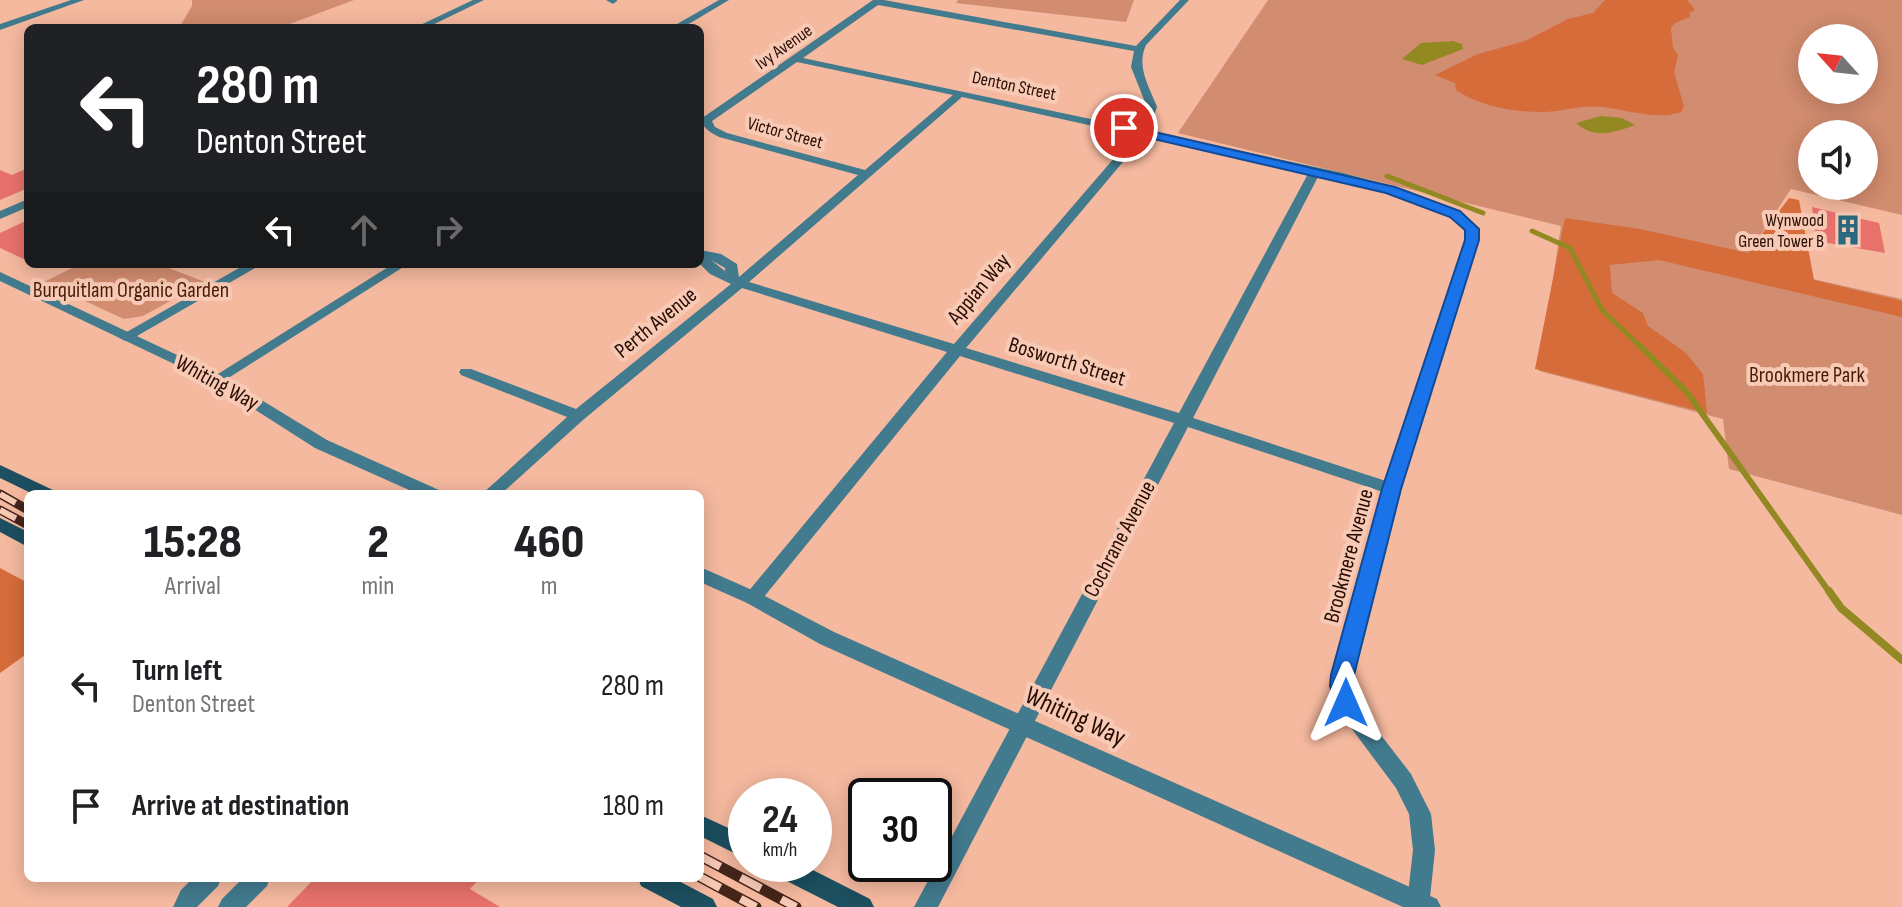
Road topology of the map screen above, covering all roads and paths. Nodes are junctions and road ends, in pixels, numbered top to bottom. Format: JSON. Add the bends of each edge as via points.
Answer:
{"nodes":[{"id":1,"x":80,"y":0,"type":"edge"},
{"id":2,"x":480,"y":0,"type":"edge"},
{"id":3,"x":725,"y":0,"type":"edge"},
{"id":4,"x":1185,"y":0,"type":"edge"},
{"id":5,"x":878,"y":1,"type":"edge"},
{"id":6,"x":428,"y":24,"type":"edge"},
{"id":7,"x":682,"y":24,"type":"edge"},
{"id":8,"x":0,"y":27,"type":"edge"},
{"id":9,"x":1139,"y":49,"type":"junction"},
{"id":10,"x":796,"y":59,"type":"junction"},
{"id":11,"x":961,"y":93,"type":"junction"},
{"id":12,"x":704,"y":118,"type":"edge"},
{"id":13,"x":704,"y":120,"type":"edge"},
{"id":14,"x":1142,"y":132,"type":"junction"},
{"id":15,"x":1315,"y":172,"type":"junction"},
{"id":16,"x":867,"y":174,"type":"junction"},
{"id":17,"x":24,"y":205,"type":"edge"},
{"id":18,"x":1455,"y":214,"type":"joint"},
{"id":19,"x":0,"y":215,"type":"edge"},
{"id":20,"x":704,"y":260,"type":"edge"},
{"id":21,"x":249,"y":268,"type":"edge"},
{"id":22,"x":396,"y":268,"type":"edge"},
{"id":23,"x":0,"y":276,"type":"edge"},
{"id":24,"x":735,"y":280,"type":"junction"},
{"id":25,"x":125,"y":337,"type":"junction"},
{"id":26,"x":956,"y":351,"type":"junction"},
{"id":27,"x":466,"y":372,"type":"dead end"},
{"id":28,"x":217,"y":379,"type":"junction"},
{"id":29,"x":578,"y":416,"type":"junction"},
{"id":30,"x":1183,"y":420,"type":"junction"},
{"id":31,"x":0,"y":471,"type":"edge"},
{"id":32,"x":1392,"y":489,"type":"junction"},
{"id":33,"x":39,"y":490,"type":"edge"},
{"id":34,"x":424,"y":490,"type":"edge"},
{"id":35,"x":495,"y":490,"type":"edge"},
{"id":36,"x":0,"y":524,"type":"edge"},
{"id":37,"x":24,"y":538,"type":"edge"},
{"id":38,"x":704,"y":576,"type":"edge"},
{"id":39,"x":753,"y":598,"type":"junction"},
{"id":40,"x":1022,"y":724,"type":"junction"},
{"id":41,"x":704,"y":827,"type":"edge"},
{"id":42,"x":728,"y":839,"type":"edge"},
{"id":43,"x":206,"y":882,"type":"edge"},
{"id":44,"x":255,"y":882,"type":"edge"},
{"id":45,"x":657,"y":882,"type":"edge"},
{"id":46,"x":813,"y":882,"type":"edge"},
{"id":47,"x":1424,"y":905,"type":"edge"},
{"id":48,"x":185,"y":907,"type":"edge"},
{"id":49,"x":230,"y":907,"type":"edge"},
{"id":50,"x":705,"y":907,"type":"edge"},
{"id":51,"x":862,"y":907,"type":"edge"},
{"id":52,"x":926,"y":907,"type":"edge"}],
"edges":[{"from":1,"to":8,"type":"street"},
{"from":2,"to":6,"type":"street"},
{"from":3,"to":7,"type":"street"},
{"from":4,"to":9,"type":"street"},
{"from":5,"to":9,"type":"street"},
{"from":5,"to":10,"type":"street","name":"Ivy Avenue"},
{"from":9,"to":14,"type":"street","via":[[1136,67],[1152,107]]},
{"from":10,"to":11,"type":"street","name":"Denton Street"},
{"from":10,"to":12,"type":"street","name":"Ivy Avenue"},
{"from":11,"to":14,"type":"street","name":"Denton Street"},
{"from":11,"to":16,"type":"street","name":"Perth Avenue"},
{"from":13,"to":16,"type":"street","name":"Victor Street","via":[[723,135]]},
{"from":14,"to":15,"type":"street","name":"Denton Street"},
{"from":14,"to":26,"type":"street","name":"Appian Way"},
{"from":15,"to":18,"type":"street","name":"Denton Street"},
{"from":15,"to":30,"type":"street","name":"Cochrane Avenue"},
{"from":16,"to":24,"type":"street","name":"Perth Avenue"},
{"from":17,"to":19,"type":"street"},
{"from":18,"to":32,"type":"street","name":"Brookmere Avenue","via":[[1472,229],[1472,240]]},
{"from":20,"to":24,"type":"street","name":"Bosworth Street"},
{"from":21,"to":25,"type":"street"},
{"from":22,"to":28,"type":"street"},
{"from":23,"to":25,"type":"street","name":"Whiting Way"},
{"from":24,"to":26,"type":"street","name":"Bosworth Street"},
{"from":24,"to":29,"type":"street","name":"Perth Avenue"},
{"from":25,"to":28,"type":"street","name":"Whiting Way"},
{"from":26,"to":30,"type":"street","name":"Bosworth Street"},
{"from":26,"to":39,"type":"street","name":"Appian Way"},
{"from":27,"to":29,"type":"street"},
{"from":28,"to":34,"type":"street","name":"Whiting Way","via":[[321,444]]},
{"from":29,"to":35,"type":"street","name":"Perth Avenue"},
{"from":30,"to":32,"type":"street","name":"Bosworth Street"},
{"from":30,"to":40,"type":"street","name":"Cochrane Avenue"},
{"from":31,"to":33,"type":"main road"},
{"from":32,"to":47,"type":"street","name":"Brookmere Avenue","via":[[1341,686],[1350,712],[1417,803],[1426,841]]},
{"from":36,"to":37,"type":"main road"},
{"from":38,"to":39,"type":"street","name":"Whiting Way"},
{"from":39,"to":40,"type":"street","name":"Whiting Way","via":[[827,638]]},
{"from":40,"to":47,"type":"street","name":"Whiting Way"},
{"from":40,"to":52,"type":"street","name":"Cochrane Avenue"},
{"from":41,"to":42,"type":"main road"},
{"from":43,"to":48,"type":"street"},
{"from":44,"to":49,"type":"street"},
{"from":45,"to":50,"type":"main road"},
{"from":46,"to":51,"type":"main road"}]}
